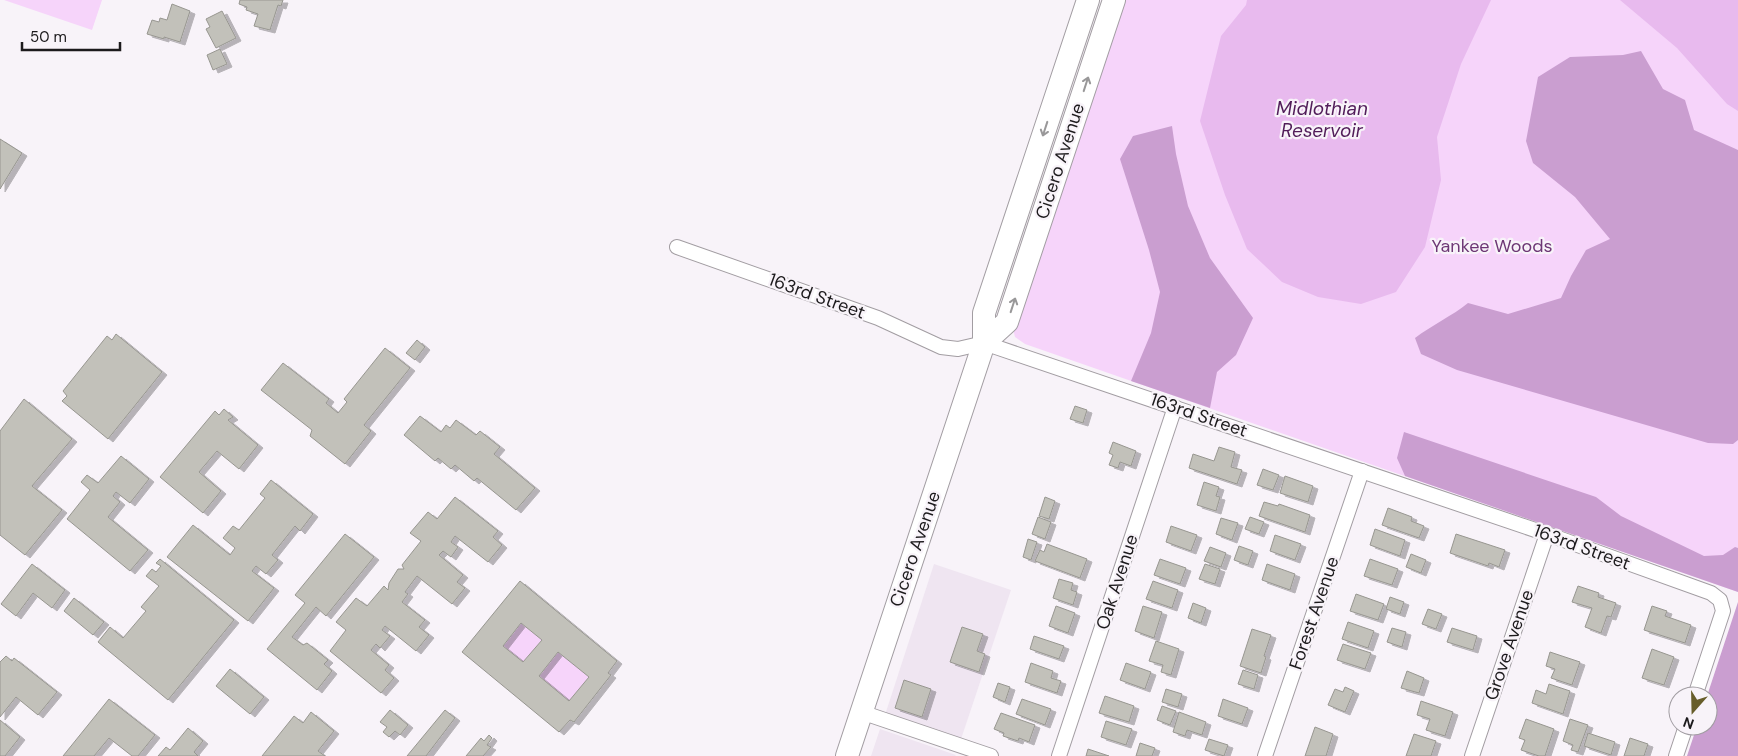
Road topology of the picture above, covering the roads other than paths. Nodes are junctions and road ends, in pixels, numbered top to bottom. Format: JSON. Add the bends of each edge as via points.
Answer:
{"nodes":[{"id":1,"x":1088,"y":0,"type":"edge"},
{"id":2,"x":1114,"y":0,"type":"edge"},
{"id":3,"x":677,"y":247,"type":"dead end"},
{"id":4,"x":984,"y":343,"type":"junction"},
{"id":5,"x":1175,"y":407,"type":"junction"},
{"id":6,"x":1362,"y":471,"type":"junction"},
{"id":7,"x":1547,"y":534,"type":"junction"},
{"id":8,"x":1698,"y":686,"type":"edge"},
{"id":9,"x":862,"y":712,"type":"junction"},
{"id":10,"x":1683,"y":736,"type":"edge"},
{"id":11,"x":847,"y":756,"type":"edge"},
{"id":12,"x":991,"y":756,"type":"edge"},
{"id":13,"x":1059,"y":756,"type":"edge"},
{"id":14,"x":1265,"y":756,"type":"edge"},
{"id":15,"x":1472,"y":756,"type":"edge"},
{"id":16,"x":1676,"y":756,"type":"edge"}],
"edges":[{"from":1,"to":4,"type":"main road","name":"Cicero Avenue","one_way":true,"via":[[984,313]]},
{"from":4,"to":2,"type":"main road","name":"Cicero Avenue","one_way":true,"via":[[1007,322]]},
{"from":3,"to":4,"type":"street","name":"163rd Street","via":[[878,318],[941,347],[958,348]]},
{"from":4,"to":5,"type":"street","name":"163rd Street"},
{"from":4,"to":9,"type":"main road","name":"Cicero Avenue"},
{"from":5,"to":6,"type":"street","name":"163rd Street"},
{"from":5,"to":13,"type":"street","name":"Oak Avenue"},
{"from":6,"to":7,"type":"street","name":"163rd Street"},
{"from":6,"to":14,"type":"street","name":"Forest Avenue"},
{"from":7,"to":8,"type":"street","name":"163rd Street","via":[[1711,593],[1720,600],[1723,611]]},
{"from":7,"to":15,"type":"street","name":"Grove Avenue"},
{"from":9,"to":11,"type":"main road","name":"Cicero Avenue"},
{"from":9,"to":12,"type":"street"},
{"from":10,"to":16,"type":"street"}]}
